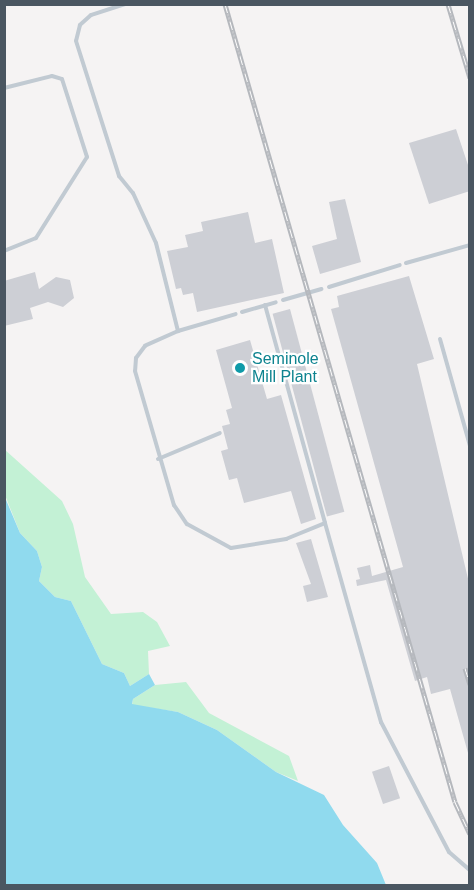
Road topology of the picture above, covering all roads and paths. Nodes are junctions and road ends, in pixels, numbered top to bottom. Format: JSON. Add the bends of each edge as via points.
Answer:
{"nodes":[{"id":1,"x":124,"y":4,"type":"edge"},
{"id":2,"x":4,"y":88,"type":"edge"},
{"id":3,"x":470,"y":244,"type":"edge"},
{"id":4,"x":4,"y":251,"type":"edge"},
{"id":5,"x":406,"y":263,"type":"dead end"},
{"id":6,"x":400,"y":265,"type":"dead end"},
{"id":7,"x":328,"y":286,"type":"dead end"},
{"id":8,"x":321,"y":289,"type":"dead end"},
{"id":9,"x":283,"y":300,"type":"dead end"},
{"id":10,"x":276,"y":302,"type":"dead end"},
{"id":11,"x":265,"y":305,"type":"junction"},
{"id":12,"x":242,"y":312,"type":"dead end"},
{"id":13,"x":236,"y":314,"type":"dead end"},
{"id":14,"x":178,"y":331,"type":"junction"},
{"id":15,"x":440,"y":339,"type":"dead end"},
{"id":16,"x":220,"y":433,"type":"dead end"},
{"id":17,"x":470,"y":446,"type":"edge"},
{"id":18,"x":158,"y":459,"type":"junction"},
{"id":19,"x":326,"y":523,"type":"junction"},
{"id":20,"x":470,"y":870,"type":"edge"}],
"edges":[{"from":1,"to":14,"type":"lane","via":[[91,15],[80,25],[76,41],[119,176],[133,193],[156,243]]},
{"from":2,"to":4,"type":"lane","via":[[52,76],[62,79],[87,157],[36,238]]},
{"from":3,"to":5,"type":"lane"},
{"from":6,"to":7,"type":"lane"},
{"from":8,"to":9,"type":"lane"},
{"from":10,"to":11,"type":"lane"},
{"from":11,"to":12,"type":"lane"},
{"from":11,"to":19,"type":"lane"},
{"from":13,"to":14,"type":"lane"},
{"from":14,"to":18,"type":"lane","via":[[145,346],[136,358],[135,371]]},
{"from":15,"to":17,"type":"lane"},
{"from":16,"to":18,"type":"lane"},
{"from":18,"to":19,"type":"lane","via":[[174,505],[187,524],[231,548],[286,539]]},
{"from":19,"to":20,"type":"lane","via":[[381,722],[449,852]]}]}
